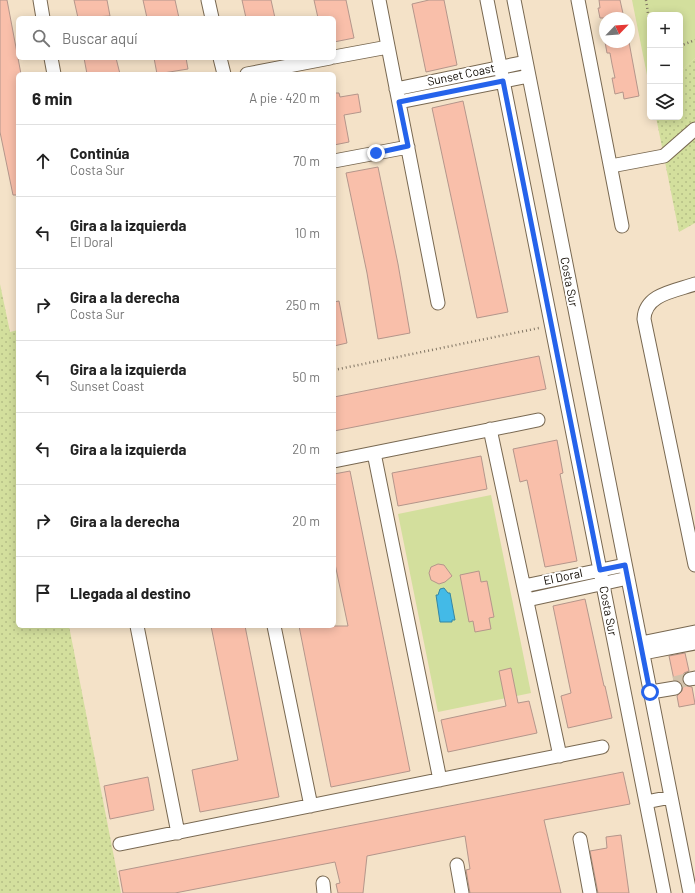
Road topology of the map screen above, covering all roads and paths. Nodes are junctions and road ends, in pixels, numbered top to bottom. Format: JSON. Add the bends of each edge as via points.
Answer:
{"nodes":[{"id":1,"x":40,"y":0,"type":"edge"},
{"id":2,"x":208,"y":0,"type":"edge"},
{"id":3,"x":379,"y":0,"type":"edge"},
{"id":4,"x":487,"y":0,"type":"edge"},
{"id":5,"x":514,"y":0,"type":"edge"},
{"id":6,"x":578,"y":0,"type":"edge"},
{"id":7,"x":646,"y":0,"type":"edge"},
{"id":8,"x":648,"y":12,"type":"edge"},
{"id":9,"x":43,"y":16,"type":"edge"},
{"id":10,"x":212,"y":16,"type":"edge"},
{"id":11,"x":695,"y":40,"type":"edge"},
{"id":12,"x":683,"y":45,"type":"edge"},
{"id":13,"x":388,"y":46,"type":"junction"},
{"id":14,"x":336,"y":57,"type":"edge"},
{"id":15,"x":50,"y":60,"type":"edge"},
{"id":16,"x":220,"y":60,"type":"edge"},
{"id":17,"x":320,"y":60,"type":"edge"},
{"id":18,"x":526,"y":62,"type":"junction"},
{"id":19,"x":500,"y":67,"type":"junction"},
{"id":20,"x":54,"y":72,"type":"edge"},
{"id":21,"x":224,"y":72,"type":"edge"},
{"id":22,"x":258,"y":72,"type":"edge"},
{"id":23,"x":529,"y":76,"type":"junction"},
{"id":24,"x":503,"y":81,"type":"junction"},
{"id":25,"x":397,"y":95,"type":"junction"},
{"id":26,"x":695,"y":129,"type":"edge"},
{"id":27,"x":408,"y":146,"type":"junction"},
{"id":28,"x":336,"y":161,"type":"edge"},
{"id":29,"x":611,"y":166,"type":"junction"},
{"id":30,"x":622,"y":226,"type":"dead end"},
{"id":31,"x":695,"y":284,"type":"edge"},
{"id":32,"x":438,"y":303,"type":"dead end"},
{"id":33,"x":551,"y":326,"type":"junction"},
{"id":34,"x":336,"y":370,"type":"edge"},
{"id":35,"x":538,"y":420,"type":"dead end"},
{"id":36,"x":490,"y":429,"type":"junction"},
{"id":37,"x":374,"y":453,"type":"junction"},
{"id":38,"x":336,"y":461,"type":"edge"},
{"id":39,"x":625,"y":565,"type":"junction"},
{"id":40,"x":695,"y":565,"type":"edge"},
{"id":41,"x":600,"y":570,"type":"junction"},
{"id":42,"x":628,"y":578,"type":"junction"},
{"id":43,"x":603,"y":584,"type":"junction"},
{"id":44,"x":524,"y":586,"type":"junction"},
{"id":45,"x":527,"y":600,"type":"junction"},
{"id":46,"x":137,"y":628,"type":"edge"},
{"id":47,"x":274,"y":628,"type":"edge"},
{"id":48,"x":695,"y":632,"type":"edge"},
{"id":49,"x":695,"y":643,"type":"edge"},
{"id":50,"x":642,"y":648,"type":"junction"},
{"id":51,"x":675,"y":685,"type":"tunnel mouth"},
{"id":52,"x":650,"y":690,"type":"junction"},
{"id":53,"x":602,"y":747,"type":"dead end"},
{"id":54,"x":560,"y":756,"type":"junction"},
{"id":55,"x":440,"y":780,"type":"junction"},
{"id":56,"x":671,"y":797,"type":"junction"},
{"id":57,"x":646,"y":802,"type":"junction"},
{"id":58,"x":311,"y":806,"type":"junction"},
{"id":59,"x":178,"y":833,"type":"junction"},
{"id":60,"x":580,"y":838,"type":"dead end"},
{"id":61,"x":120,"y":844,"type":"dead end"},
{"id":62,"x":457,"y":865,"type":"dead end"},
{"id":63,"x":462,"y":893,"type":"edge"},
{"id":64,"x":590,"y":893,"type":"edge"},
{"id":65,"x":664,"y":893,"type":"edge"},
{"id":66,"x":690,"y":893,"type":"edge"}],
"edges":[{"from":1,"to":9,"type":"street"},
{"from":2,"to":10,"type":"street"},
{"from":3,"to":13,"type":"street"},
{"from":4,"to":19,"type":"street","name":"Costa Sur"},
{"from":5,"to":18,"type":"street","name":"Costa Sur"},
{"from":6,"to":29,"type":"street"},
{"from":7,"to":8,"type":"path"},
{"from":11,"to":12,"type":"path"},
{"from":13,"to":14,"type":"street"},
{"from":13,"to":25,"type":"street"},
{"from":15,"to":20,"type":"street"},
{"from":16,"to":21,"type":"street"},
{"from":17,"to":22,"type":"street"},
{"from":18,"to":19,"type":"street","name":"Sunset Coast"},
{"from":18,"to":23,"type":"street","name":"Costa Sur"},
{"from":19,"to":24,"type":"street","name":"Costa Sur"},
{"from":19,"to":25,"type":"street","name":"Sunset Coast"},
{"from":23,"to":24,"type":"street","name":"Sunset Coast"},
{"from":23,"to":39,"type":"street","name":"Costa Sur"},
{"from":24,"to":25,"type":"street","name":"Sunset Coast"},
{"from":24,"to":33,"type":"street","name":"Costa Sur"},
{"from":25,"to":27,"type":"street"},
{"from":26,"to":29,"type":"street","via":[[664,156]]},
{"from":27,"to":28,"type":"street"},
{"from":27,"to":32,"type":"street"},
{"from":29,"to":30,"type":"street"},
{"from":31,"to":40,"type":"street","via":[[652,299],[644,312],[644,319]]},
{"from":33,"to":34,"type":"path"},
{"from":33,"to":41,"type":"street","name":"Costa Sur"},
{"from":35,"to":36,"type":"street"},
{"from":36,"to":37,"type":"street"},
{"from":36,"to":44,"type":"street"},
{"from":37,"to":38,"type":"street"},
{"from":37,"to":55,"type":"street"},
{"from":39,"to":41,"type":"street","name":"El Doral"},
{"from":39,"to":42,"type":"street","name":"Costa Sur"},
{"from":41,"to":43,"type":"street","name":"Costa Sur"},
{"from":41,"to":44,"type":"street","name":"El Doral"},
{"from":42,"to":43,"type":"street","name":"El Doral"},
{"from":42,"to":50,"type":"street","name":"Costa Sur"},
{"from":43,"to":45,"type":"street","name":"El Doral"},
{"from":43,"to":57,"type":"street","name":"Costa Sur"},
{"from":44,"to":45,"type":"street"},
{"from":45,"to":54,"type":"street"},
{"from":46,"to":59,"type":"street"},
{"from":47,"to":58,"type":"street"},
{"from":48,"to":50,"type":"street"},
{"from":49,"to":50,"type":"street"},
{"from":50,"to":52,"type":"street","name":"Costa Sur"},
{"from":51,"to":52,"type":"street"},
{"from":52,"to":56,"type":"street","name":"Costa Sur"},
{"from":53,"to":54,"type":"street"},
{"from":54,"to":55,"type":"street"},
{"from":55,"to":58,"type":"street"},
{"from":56,"to":57,"type":"street"},
{"from":56,"to":66,"type":"street","name":"Costa Sur"},
{"from":57,"to":65,"type":"street","name":"Costa Sur"},
{"from":58,"to":59,"type":"street"},
{"from":59,"to":61,"type":"street"},
{"from":60,"to":64,"type":"street"},
{"from":62,"to":63,"type":"street"}]}
